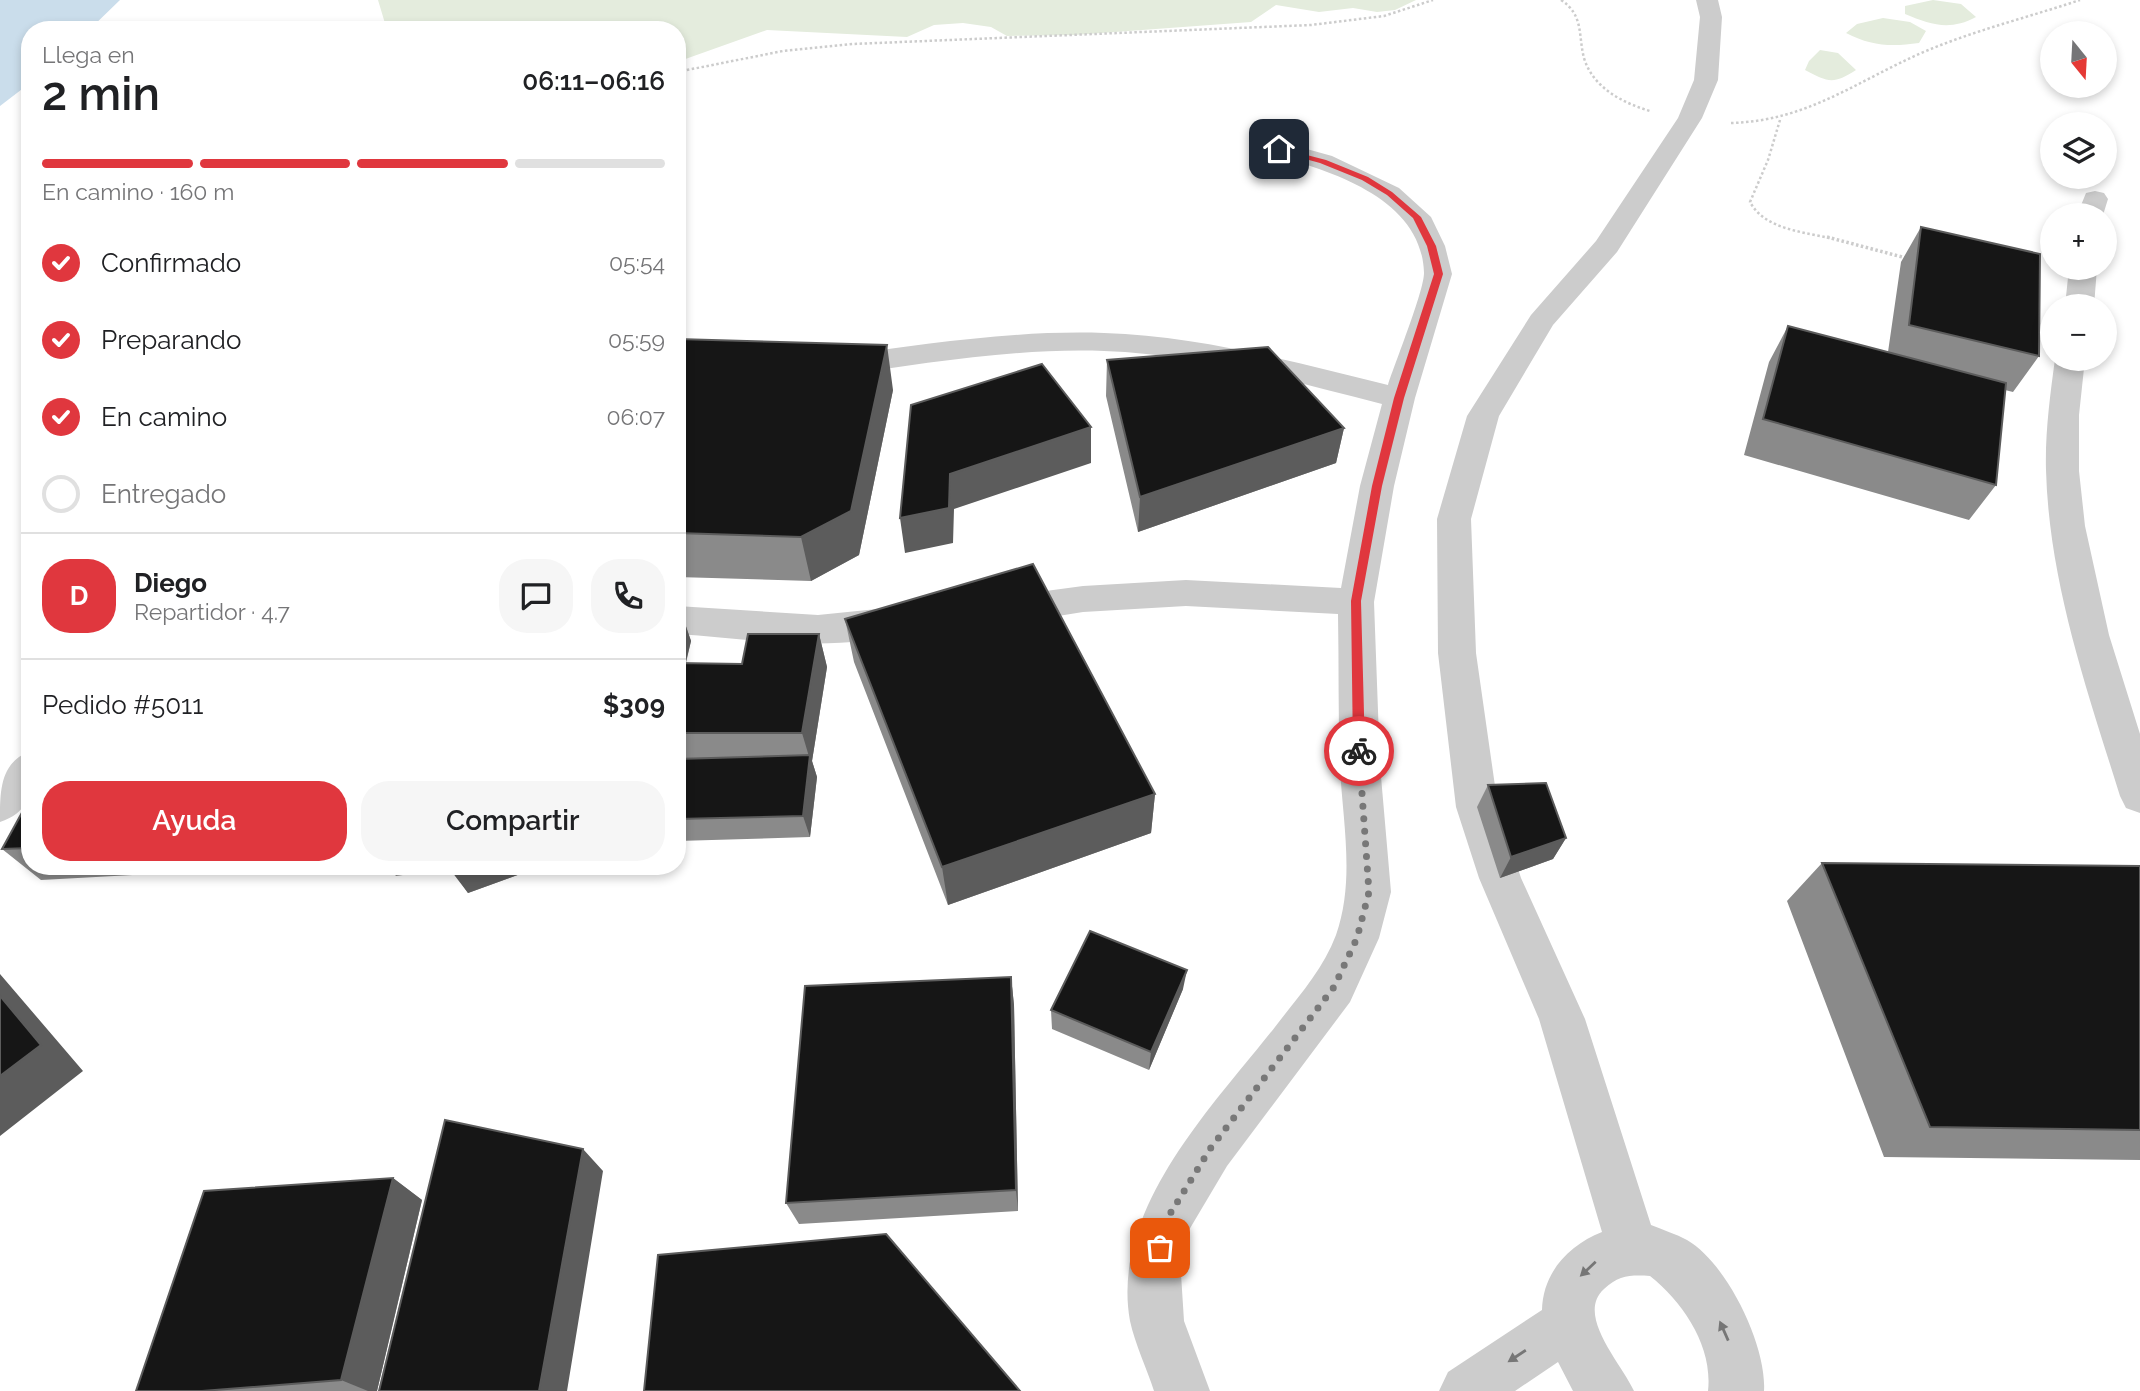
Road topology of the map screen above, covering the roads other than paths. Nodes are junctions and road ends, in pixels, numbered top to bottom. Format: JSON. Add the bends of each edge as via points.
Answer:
{"nodes":[{"id":1,"x":1707,"y":0,"type":"edge"},
{"id":2,"x":1279,"y":149,"type":"dead end"},
{"id":3,"x":808,"y":370,"type":"edge"},
{"id":4,"x":2068,"y":371,"type":"edge"},
{"id":5,"x":1399,"y":398,"type":"junction"},
{"id":6,"x":1356,"y":601,"type":"junction"},
{"id":7,"x":974,"y":614,"type":"edge"},
{"id":8,"x":926,"y":619,"type":"edge"},
{"id":9,"x":686,"y":621,"type":"edge"},
{"id":10,"x":21,"y":778,"type":"edge"},
{"id":11,"x":2140,"y":796,"type":"edge"},
{"id":12,"x":0,"y":805,"type":"edge"},
{"id":13,"x":1633,"y":1249,"type":"junction"},
{"id":14,"x":1569,"y":1323,"type":"junction"},
{"id":15,"x":1182,"y":1391,"type":"edge"},
{"id":16,"x":1466,"y":1391,"type":"edge"},
{"id":17,"x":1606,"y":1391,"type":"edge"},
{"id":18,"x":1736,"y":1391,"type":"edge"}],
"edges":[{"from":1,"to":13,"type":"street","via":[[1711,17],[1706,80],[1690,118],[1607,246],[1541,321],[1483,416],[1454,519],[1457,653],[1477,807],[1500,878],[1562,1019]]},
{"from":2,"to":5,"type":"street","via":[[1323,161],[1390,194],[1417,217],[1432,246],[1438,274]]},
{"from":3,"to":5,"type":"street","via":[[1022,343],[1109,342],[1296,373]]},
{"from":4,"to":11,"type":"street","via":[[2061,486],[2088,634]]},
{"from":5,"to":6,"type":"street"},
{"from":6,"to":7,"type":"street","via":[[1185,593],[1083,598]]},
{"from":6,"to":15,"type":"street","via":[[1369,892],[1357,938],[1334,987],[1210,1149],[1165,1222],[1155,1274],[1157,1321]]},
{"from":8,"to":9,"type":"street","via":[[818,629]]},
{"from":10,"to":12,"type":"street"},
{"from":13,"to":14,"type":"street","one_way":true,"via":[[1603,1256],[1584,1269],[1570,1290]]},
{"from":18,"to":13,"type":"street","one_way":true,"via":[[1739,1374],[1726,1335],[1691,1277],[1665,1257]]},
{"from":14,"to":16,"type":"street","one_way":true},
{"from":14,"to":17,"type":"street","via":[[1584,1362]]}]}
